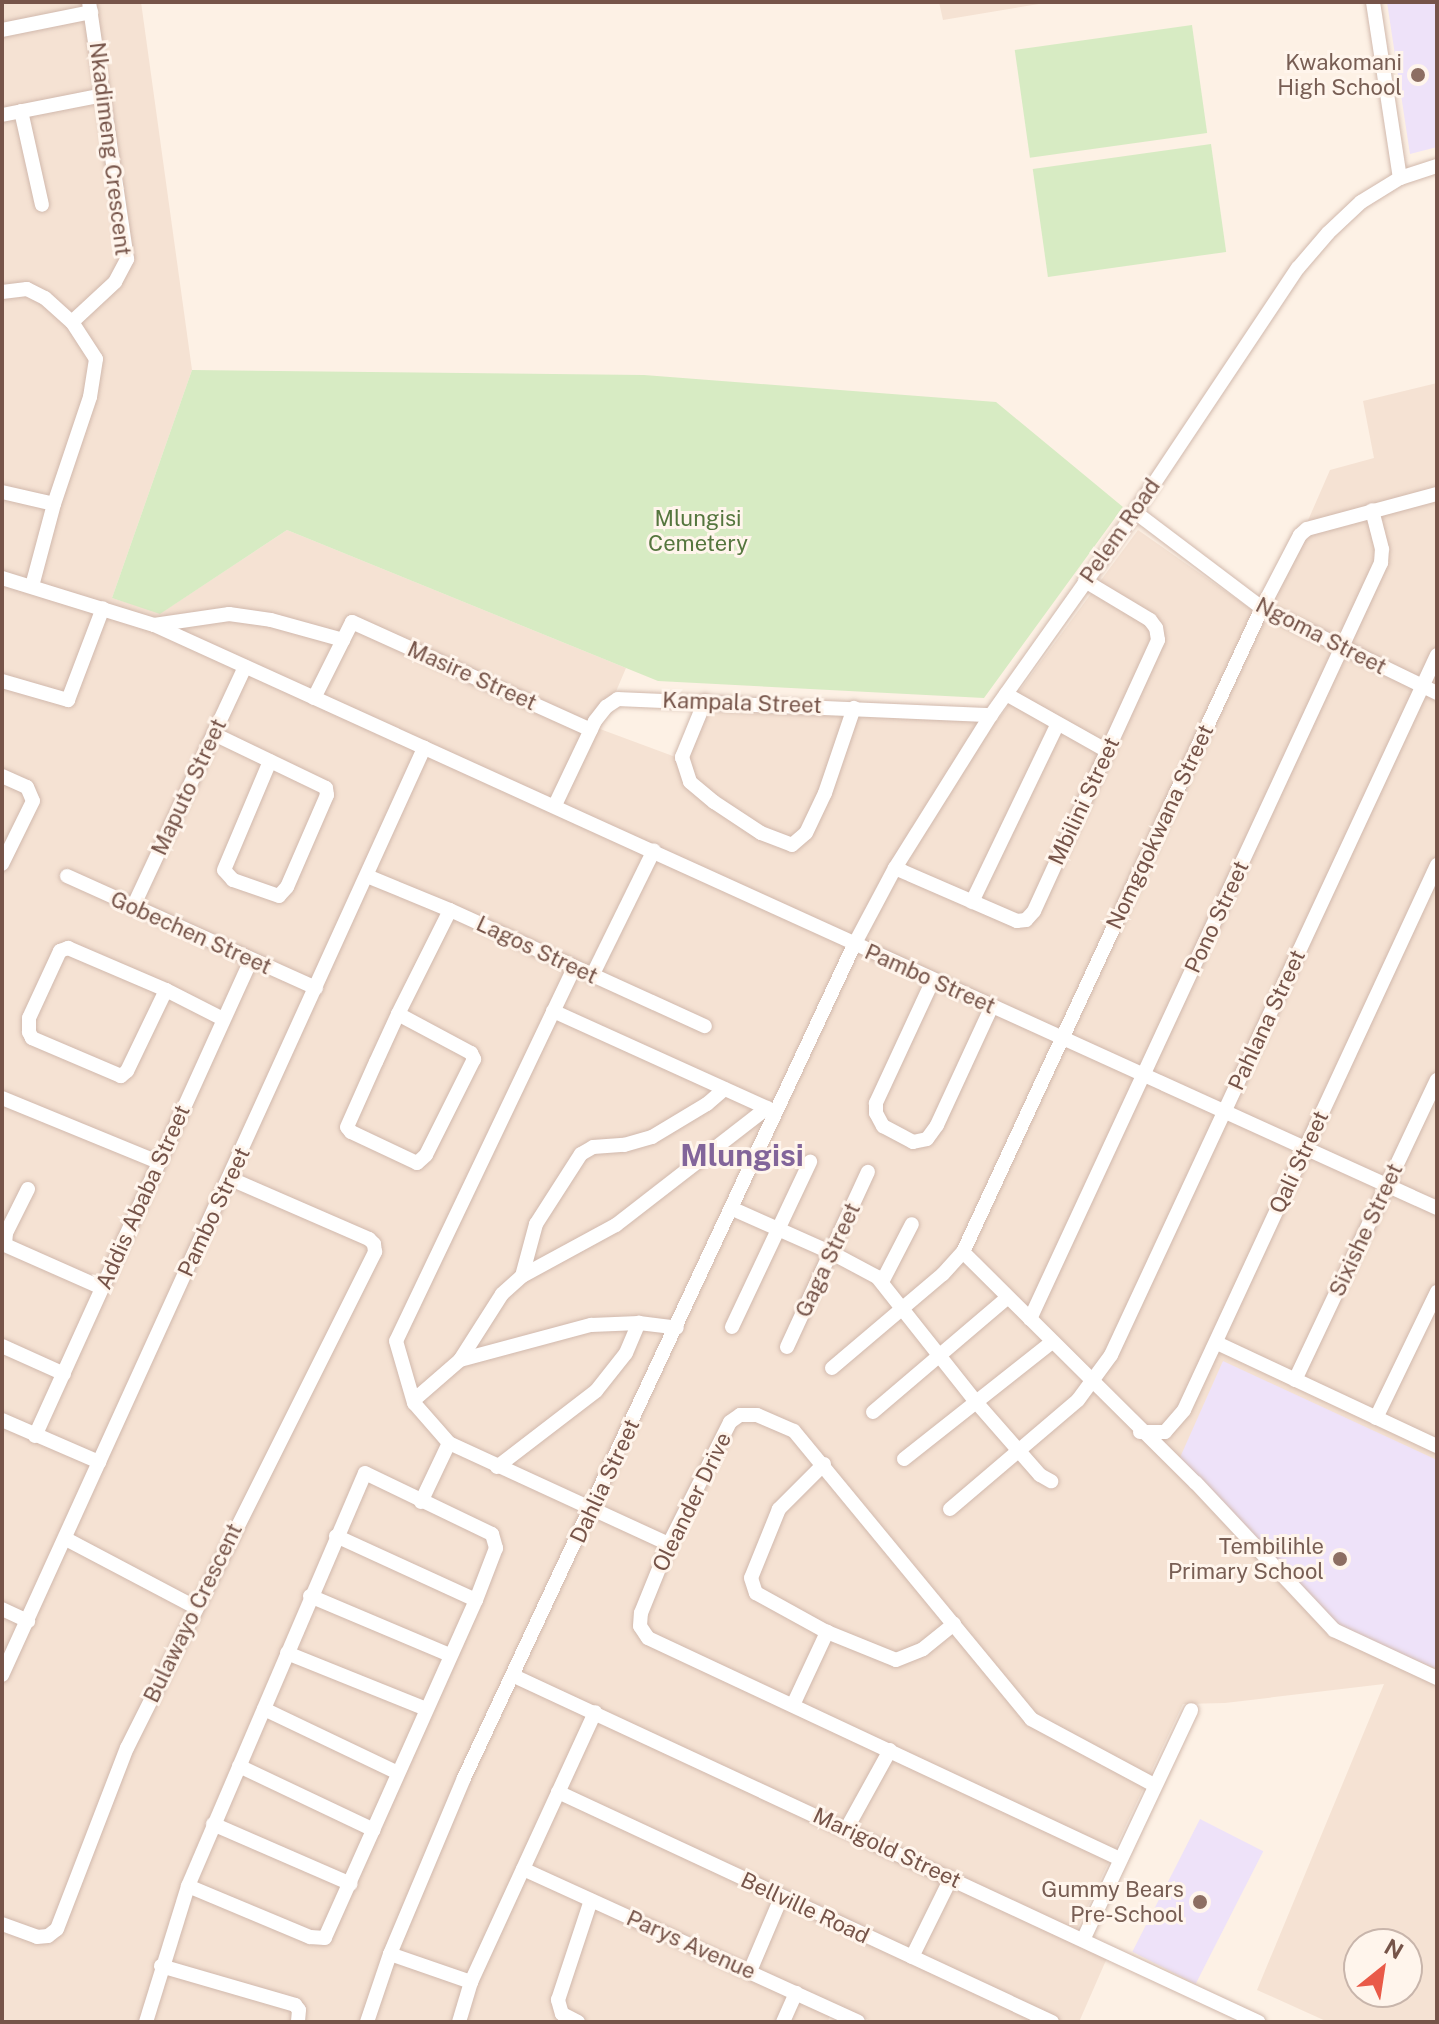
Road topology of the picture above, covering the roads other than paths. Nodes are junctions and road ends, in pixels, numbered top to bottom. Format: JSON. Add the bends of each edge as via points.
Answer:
{"nodes":[{"id":1,"x":1373,"y":2,"type":"edge"},
{"id":2,"x":90,"y":7,"type":"edge"},
{"id":3,"x":2,"y":30,"type":"edge"},
{"id":4,"x":104,"y":95,"type":"junction"},
{"id":5,"x":21,"y":111,"type":"junction"},
{"id":6,"x":2,"y":115,"type":"edge"},
{"id":7,"x":1437,"y":166,"type":"edge"},
{"id":8,"x":1400,"y":178,"type":"junction"},
{"id":9,"x":42,"y":205,"type":"dead end"},
{"id":10,"x":2,"y":292,"type":"edge"},
{"id":11,"x":72,"y":322,"type":"junction"},
{"id":12,"x":2,"y":492,"type":"edge"},
{"id":13,"x":1437,"y":494,"type":"edge"},
{"id":14,"x":54,"y":504,"type":"junction"},
{"id":15,"x":1372,"y":510,"type":"junction"},
{"id":16,"x":1135,"y":512,"type":"junction"},
{"id":17,"x":2,"y":578,"type":"edge"},
{"id":18,"x":1085,"y":581,"type":"junction"},
{"id":19,"x":32,"y":586,"type":"junction"},
{"id":20,"x":103,"y":608,"type":"junction"},
{"id":21,"x":1262,"y":608,"type":"junction"},
{"id":22,"x":154,"y":625,"type":"junction"},
{"id":23,"x":343,"y":640,"type":"junction"},
{"id":24,"x":1342,"y":649,"type":"junction"},
{"id":25,"x":1437,"y":655,"type":"edge"},
{"id":26,"x":245,"y":667,"type":"junction"},
{"id":27,"x":2,"y":681,"type":"edge"},
{"id":28,"x":1422,"y":687,"type":"junction"},
{"id":29,"x":1437,"y":693,"type":"edge"},
{"id":30,"x":1006,"y":694,"type":"junction"},
{"id":31,"x":314,"y":698,"type":"junction"},
{"id":32,"x":705,"y":701,"type":"junction"},
{"id":33,"x":854,"y":708,"type":"junction"},
{"id":34,"x":991,"y":715,"type":"junction"},
{"id":35,"x":1057,"y":725,"type":"junction"},
{"id":36,"x":591,"y":730,"type":"junction"},
{"id":37,"x":214,"y":734,"type":"junction"},
{"id":38,"x":424,"y":748,"type":"junction"},
{"id":39,"x":1107,"y":751,"type":"junction"},
{"id":40,"x":270,"y":761,"type":"junction"},
{"id":41,"x":2,"y":776,"type":"edge"},
{"id":42,"x":555,"y":805,"type":"junction"},
{"id":43,"x":654,"y":850,"type":"junction"},
{"id":44,"x":2,"y":864,"type":"edge"},
{"id":45,"x":1437,"y":865,"type":"edge"},
{"id":46,"x":895,"y":868,"type":"junction"},
{"id":47,"x":67,"y":876,"type":"dead end"},
{"id":48,"x":367,"y":876,"type":"junction"},
{"id":49,"x":972,"y":902,"type":"junction"},
{"id":50,"x":133,"y":907,"type":"junction"},
{"id":51,"x":450,"y":910,"type":"junction"},
{"id":52,"x":854,"y":945,"type":"junction"},
{"id":53,"x":251,"y":960,"type":"junction"},
{"id":54,"x":574,"y":968,"type":"junction"},
{"id":55,"x":592,"y":976,"type":"junction"},
{"id":56,"x":933,"y":980,"type":"junction"},
{"id":57,"x":316,"y":988,"type":"junction"},
{"id":58,"x":166,"y":990,"type":"junction"},
{"id":59,"x":992,"y":1006,"type":"junction"},
{"id":60,"x":553,"y":1011,"type":"junction"},
{"id":61,"x":398,"y":1014,"type":"junction"},
{"id":62,"x":223,"y":1019,"type":"junction"},
{"id":63,"x":705,"y":1026,"type":"dead end"},
{"id":64,"x":1061,"y":1039,"type":"junction"},
{"id":65,"x":1144,"y":1074,"type":"junction"},
{"id":66,"x":1437,"y":1080,"type":"edge"},
{"id":67,"x":724,"y":1089,"type":"junction"},
{"id":68,"x":2,"y":1098,"type":"edge"},
{"id":69,"x":772,"y":1110,"type":"junction"},
{"id":70,"x":1225,"y":1110,"type":"junction"},
{"id":71,"x":1305,"y":1148,"type":"junction"},
{"id":72,"x":158,"y":1162,"type":"junction"},
{"id":73,"x":810,"y":1162,"type":"dead end"},
{"id":74,"x":868,"y":1172,"type":"dead end"},
{"id":75,"x":229,"y":1178,"type":"junction"},
{"id":76,"x":1388,"y":1186,"type":"junction"},
{"id":77,"x":28,"y":1189,"type":"dead end"},
{"id":78,"x":1437,"y":1208,"type":"edge"},
{"id":79,"x":733,"y":1209,"type":"junction"},
{"id":80,"x":912,"y":1224,"type":"dead end"},
{"id":81,"x":779,"y":1229,"type":"junction"},
{"id":82,"x":963,"y":1252,"type":"junction"},
{"id":83,"x":832,"y":1253,"type":"junction"},
{"id":84,"x":522,"y":1276,"type":"junction"},
{"id":85,"x":882,"y":1282,"type":"junction"},
{"id":86,"x":102,"y":1288,"type":"junction"},
{"id":87,"x":1437,"y":1292,"type":"edge"},
{"id":88,"x":1008,"y":1297,"type":"junction"},
{"id":89,"x":904,"y":1308,"type":"junction"},
{"id":90,"x":1030,"y":1319,"type":"junction"},
{"id":91,"x":639,"y":1323,"type":"junction"},
{"id":92,"x":732,"y":1327,"type":"dead end"},
{"id":93,"x":677,"y":1328,"type":"junction"},
{"id":94,"x":1051,"y":1343,"type":"junction"},
{"id":95,"x":1217,"y":1343,"type":"junction"},
{"id":96,"x":2,"y":1346,"type":"edge"},
{"id":97,"x":787,"y":1347,"type":"dead end"},
{"id":98,"x":941,"y":1357,"type":"junction"},
{"id":99,"x":460,"y":1360,"type":"junction"},
{"id":100,"x":832,"y":1368,"type":"dead end"},
{"id":101,"x":64,"y":1374,"type":"junction"},
{"id":102,"x":1295,"y":1380,"type":"junction"},
{"id":103,"x":1093,"y":1384,"type":"junction"},
{"id":104,"x":414,"y":1400,"type":"junction"},
{"id":105,"x":976,"y":1402,"type":"junction"},
{"id":106,"x":873,"y":1412,"type":"dead end"},
{"id":107,"x":1376,"y":1418,"type":"junction"},
{"id":108,"x":2,"y":1420,"type":"edge"},
{"id":109,"x":1140,"y":1432,"type":"junction"},
{"id":110,"x":35,"y":1436,"type":"junction"},
{"id":111,"x":449,"y":1443,"type":"junction"},
{"id":112,"x":1437,"y":1446,"type":"edge"},
{"id":113,"x":1021,"y":1452,"type":"junction"},
{"id":114,"x":904,"y":1459,"type":"dead end"},
{"id":115,"x":99,"y":1462,"type":"junction"},
{"id":116,"x":824,"y":1464,"type":"junction"},
{"id":117,"x":497,"y":1467,"type":"junction"},
{"id":118,"x":1051,"y":1481,"type":"dead end"},
{"id":119,"x":421,"y":1502,"type":"junction"},
{"id":120,"x":950,"y":1509,"type":"dead end"},
{"id":121,"x":592,"y":1511,"type":"junction"},
{"id":122,"x":336,"y":1536,"type":"junction"},
{"id":123,"x":66,"y":1539,"type":"junction"},
{"id":124,"x":669,"y":1544,"type":"junction"},
{"id":125,"x":310,"y":1596,"type":"junction"},
{"id":126,"x":476,"y":1600,"type":"junction"},
{"id":127,"x":195,"y":1607,"type":"junction"},
{"id":128,"x":2,"y":1609,"type":"edge"},
{"id":129,"x":28,"y":1621,"type":"junction"},
{"id":130,"x":954,"y":1624,"type":"junction"},
{"id":131,"x":827,"y":1632,"type":"junction"},
{"id":132,"x":287,"y":1653,"type":"junction"},
{"id":133,"x":450,"y":1655,"type":"junction"},
{"id":134,"x":2,"y":1675,"type":"edge"},
{"id":135,"x":514,"y":1676,"type":"junction"},
{"id":136,"x":1437,"y":1678,"type":"edge"},
{"id":137,"x":793,"y":1705,"type":"junction"},
{"id":138,"x":264,"y":1709,"type":"junction"},
{"id":139,"x":426,"y":1709,"type":"junction"},
{"id":140,"x":1191,"y":1710,"type":"dead end"},
{"id":141,"x":595,"y":1712,"type":"junction"},
{"id":142,"x":890,"y":1750,"type":"junction"},
{"id":143,"x":239,"y":1766,"type":"junction"},
{"id":144,"x":398,"y":1773,"type":"junction"},
{"id":145,"x":1154,"y":1785,"type":"junction"},
{"id":146,"x":558,"y":1792,"type":"junction"},
{"id":147,"x":213,"y":1824,"type":"junction"},
{"id":148,"x":847,"y":1828,"type":"junction"},
{"id":149,"x":374,"y":1830,"type":"junction"},
{"id":150,"x":1120,"y":1859,"type":"junction"},
{"id":151,"x":523,"y":1869,"type":"junction"},
{"id":152,"x":951,"y":1878,"type":"junction"},
{"id":153,"x":351,"y":1884,"type":"junction"},
{"id":154,"x":188,"y":1886,"type":"junction"},
{"id":155,"x":781,"y":1898,"type":"junction"},
{"id":156,"x":591,"y":1900,"type":"junction"},
{"id":157,"x":2,"y":1924,"type":"edge"},
{"id":158,"x":1083,"y":1940,"type":"junction"},
{"id":159,"x":390,"y":1954,"type":"junction"},
{"id":160,"x":912,"y":1957,"type":"junction"},
{"id":161,"x":161,"y":1966,"type":"junction"},
{"id":162,"x":750,"y":1971,"type":"junction"},
{"id":163,"x":471,"y":1982,"type":"junction"},
{"id":164,"x":796,"y":1993,"type":"junction"},
{"id":165,"x":146,"y":2022,"type":"edge"},
{"id":166,"x":298,"y":2022,"type":"edge"},
{"id":167,"x":367,"y":2022,"type":"edge"},
{"id":168,"x":459,"y":2022,"type":"edge"},
{"id":169,"x":578,"y":2022,"type":"edge"},
{"id":170,"x":783,"y":2022,"type":"edge"},
{"id":171,"x":858,"y":2022,"type":"edge"},
{"id":172,"x":1052,"y":2022,"type":"edge"},
{"id":173,"x":1258,"y":2022,"type":"edge"}],
"edges":[{"from":1,"to":8,"type":"street"},
{"from":2,"to":3,"type":"street"},
{"from":2,"to":4,"type":"street","name":"Nkadimeng Crescent"},
{"from":4,"to":5,"type":"street"},
{"from":4,"to":11,"type":"street","name":"Nkadimeng Crescent","via":[[127,259],[115,282]]},
{"from":5,"to":6,"type":"street"},
{"from":5,"to":9,"type":"street"},
{"from":7,"to":8,"type":"street","name":"Pelem Road"},
{"from":8,"to":16,"type":"street","name":"Pelem Road","via":[[1361,202],[1314,248]]},
{"from":10,"to":11,"type":"street","via":[[33,291]]},
{"from":11,"to":14,"type":"street","via":[[93,351],[95,376]]},
{"from":12,"to":14,"type":"street"},
{"from":13,"to":15,"type":"street","name":"Nomgqokwana Street"},
{"from":14,"to":19,"type":"street"},
{"from":15,"to":21,"type":"street","name":"Nomgqokwana Street","via":[[1303,532]]},
{"from":15,"to":24,"type":"street","name":"Pono Street","via":[[1382,558]]},
{"from":16,"to":18,"type":"street","name":"Pelem Road"},
{"from":16,"to":21,"type":"street","name":"Ngoma Street"},
{"from":17,"to":19,"type":"street","name":"Pambo Street"},
{"from":18,"to":30,"type":"street","name":"Pelem Road"},
{"from":18,"to":39,"type":"street","name":"Mbilini Street","via":[[1150,620],[1158,634]]},
{"from":19,"to":20,"type":"street","name":"Pambo Street"},
{"from":20,"to":22,"type":"street","name":"Pambo Street"},
{"from":20,"to":27,"type":"street","via":[[68,700]]},
{"from":21,"to":24,"type":"street","name":"Ngoma Street"},
{"from":21,"to":64,"type":"street","name":"Nomgqokwana Street"},
{"from":22,"to":23,"type":"street","via":[[229,614]]},
{"from":22,"to":26,"type":"street","name":"Pambo Street"},
{"from":23,"to":31,"type":"street"},
{"from":23,"to":36,"type":"street","name":"Masire Street","via":[[352,622]]},
{"from":24,"to":28,"type":"street","name":"Ngoma Street"},
{"from":24,"to":65,"type":"street","name":"Pono Street"},
{"from":25,"to":28,"type":"street","name":"Pahlana Street"},
{"from":26,"to":31,"type":"street","name":"Pambo Street"},
{"from":26,"to":37,"type":"street","name":"Maputo Street"},
{"from":28,"to":29,"type":"street","name":"Ngoma Street"},
{"from":28,"to":70,"type":"street","name":"Pahlana Street"},
{"from":30,"to":34,"type":"street","name":"Pelem Road"},
{"from":30,"to":35,"type":"street"},
{"from":31,"to":38,"type":"street","name":"Pambo Street"},
{"from":32,"to":33,"type":"street","name":"Kampala Street"},
{"from":32,"to":33,"type":"street","via":[[682,757],[690,782],[761,833],[792,845],[806,833],[825,793]]},
{"from":32,"to":36,"type":"street","name":"Kampala Street","via":[[618,699]]},
{"from":33,"to":34,"type":"street","name":"Kampala Street"},
{"from":34,"to":46,"type":"street","name":"Pelem Road"},
{"from":35,"to":39,"type":"street"},
{"from":35,"to":49,"type":"street"},
{"from":36,"to":42,"type":"street","name":"Kampala Street"},
{"from":37,"to":40,"type":"street"},
{"from":37,"to":50,"type":"street","name":"Maputo Street"},
{"from":38,"to":42,"type":"street","name":"Pambo Street"},
{"from":38,"to":48,"type":"street","name":"Pambo Street"},
{"from":39,"to":49,"type":"street","name":"Mbilini Street","via":[[1030,916],[1017,921]]},
{"from":40,"to":40,"type":"street","via":[[322,783],[327,791],[279,896],[233,880],[224,870]]},
{"from":41,"to":44,"type":"street","via":[[27,787],[33,801]]},
{"from":42,"to":43,"type":"street","name":"Pambo Street"},
{"from":43,"to":52,"type":"street","name":"Pambo Street"},
{"from":43,"to":55,"type":"street"},
{"from":45,"to":71,"type":"street","name":"Qali Street"},
{"from":46,"to":49,"type":"street","name":"Mbilini Street"},
{"from":46,"to":52,"type":"street","name":"Pelem Road"},
{"from":47,"to":50,"type":"street","name":"Gobechen Street"},
{"from":48,"to":51,"type":"street","name":"Lagos Street"},
{"from":48,"to":57,"type":"street","name":"Pambo Street"},
{"from":50,"to":53,"type":"street","name":"Gobechen Street"},
{"from":51,"to":54,"type":"street","name":"Lagos Street"},
{"from":51,"to":61,"type":"street"},
{"from":52,"to":56,"type":"street","name":"Pambo Street"},
{"from":52,"to":69,"type":"street","name":"Dahlia Street"},
{"from":53,"to":57,"type":"street","name":"Gobechen Street"},
{"from":53,"to":62,"type":"street","name":"Addis Ababa Street"},
{"from":54,"to":55,"type":"street","name":"Lagos Street"},
{"from":54,"to":60,"type":"street"},
{"from":55,"to":63,"type":"street","name":"Lagos Street"},
{"from":56,"to":59,"type":"street","name":"Pambo Street"},
{"from":56,"to":59,"type":"street","via":[[876,1103],[883,1126],[913,1142],[927,1139],[937,1125]]},
{"from":57,"to":75,"type":"street","name":"Pambo Street"},
{"from":58,"to":58,"type":"street","via":[[64,949],[29,1018],[29,1032],[32,1038],[121,1076]]},
{"from":58,"to":62,"type":"street"},
{"from":59,"to":64,"type":"street","name":"Pambo Street"},
{"from":60,"to":67,"type":"street"},
{"from":60,"to":104,"type":"street","via":[[396,1336]]},
{"from":61,"to":61,"type":"street","via":[[347,1127],[417,1163],[426,1155],[474,1059]]},
{"from":62,"to":72,"type":"street","name":"Addis Ababa Street"},
{"from":64,"to":65,"type":"street","name":"Pambo Street"},
{"from":64,"to":82,"type":"street","name":"Nomgqokwana Street"},
{"from":65,"to":70,"type":"street","name":"Pambo Street"},
{"from":65,"to":90,"type":"street","name":"Pono Street"},
{"from":66,"to":76,"type":"street","name":"Sixishe Street"},
{"from":67,"to":69,"type":"street"},
{"from":67,"to":84,"type":"street","via":[[652,1137],[593,1147],[581,1154],[536,1224]]},
{"from":68,"to":72,"type":"street"},
{"from":69,"to":79,"type":"street","name":"Dahlia Street"},
{"from":69,"to":84,"type":"street","via":[[616,1225]]},
{"from":70,"to":71,"type":"street","name":"Pambo Street"},
{"from":70,"to":103,"type":"street","name":"Pahlana Street"},
{"from":71,"to":76,"type":"street","name":"Pambo Street"},
{"from":71,"to":95,"type":"street","name":"Qali Street"},
{"from":72,"to":86,"type":"street","name":"Addis Ababa Street"},
{"from":73,"to":81,"type":"street"},
{"from":74,"to":83,"type":"street","name":"Gaga Street"},
{"from":75,"to":115,"type":"street","name":"Pambo Street"},
{"from":75,"to":127,"type":"street","name":"Bulawayo Crescent","via":[[369,1239],[375,1252]]},
{"from":76,"to":78,"type":"street","name":"Pambo Street"},
{"from":76,"to":102,"type":"street","name":"Sixishe Street"},
{"from":77,"to":86,"type":"street","via":[[5,1245]]},
{"from":79,"to":81,"type":"street"},
{"from":79,"to":93,"type":"street","name":"Dahlia Street"},
{"from":80,"to":85,"type":"street"},
{"from":81,"to":83,"type":"street"},
{"from":81,"to":92,"type":"street"},
{"from":82,"to":88,"type":"street"},
{"from":82,"to":89,"type":"street"},
{"from":83,"to":85,"type":"street"},
{"from":83,"to":97,"type":"street","name":"Gaga Street"},
{"from":84,"to":99,"type":"street","via":[[502,1294]]},
{"from":85,"to":89,"type":"street"},
{"from":86,"to":101,"type":"street","name":"Addis Ababa Street"},
{"from":87,"to":107,"type":"street"},
{"from":88,"to":90,"type":"street"},
{"from":88,"to":98,"type":"street"},
{"from":89,"to":98,"type":"street"},
{"from":89,"to":100,"type":"street"},
{"from":90,"to":94,"type":"street"},
{"from":91,"to":93,"type":"street"},
{"from":91,"to":99,"type":"street","via":[[580,1327]]},
{"from":91,"to":117,"type":"street","via":[[626,1353],[596,1391]]},
{"from":93,"to":121,"type":"street","name":"Dahlia Street"},
{"from":94,"to":103,"type":"street"},
{"from":94,"to":105,"type":"street"},
{"from":95,"to":102,"type":"street"},
{"from":95,"to":109,"type":"street","name":"Qali Street","via":[[1174,1424],[1157,1434]]},
{"from":96,"to":101,"type":"street"},
{"from":98,"to":105,"type":"street"},
{"from":98,"to":106,"type":"street"},
{"from":99,"to":104,"type":"street"},
{"from":101,"to":110,"type":"street","name":"Addis Ababa Street"},
{"from":102,"to":107,"type":"street"},
{"from":103,"to":109,"type":"street"},
{"from":103,"to":113,"type":"street","name":"Pahlana Street"},
{"from":104,"to":111,"type":"street"},
{"from":105,"to":113,"type":"street"},
{"from":105,"to":114,"type":"street"},
{"from":107,"to":112,"type":"street"},
{"from":108,"to":110,"type":"street"},
{"from":109,"to":136,"type":"street","via":[[1196,1483],[1334,1630]]},
{"from":110,"to":115,"type":"street"},
{"from":111,"to":117,"type":"street"},
{"from":111,"to":119,"type":"street"},
{"from":113,"to":118,"type":"street"},
{"from":113,"to":120,"type":"street","name":"Pahlana Street"},
{"from":115,"to":123,"type":"street","name":"Pambo Street"},
{"from":116,"to":124,"type":"street","name":"Oleander Drive","via":[[778,1423],[749,1414],[735,1417]]},
{"from":116,"to":130,"type":"street","name":"Oleander Drive"},
{"from":116,"to":131,"type":"street","via":[[779,1509],[751,1583],[756,1593]]},
{"from":117,"to":121,"type":"street"},
{"from":119,"to":122,"type":"street","via":[[365,1473]]},
{"from":119,"to":126,"type":"street","via":[[496,1540]]},
{"from":121,"to":124,"type":"street"},
{"from":121,"to":135,"type":"street","name":"Dahlia Street"},
{"from":122,"to":125,"type":"street"},
{"from":122,"to":126,"type":"street"},
{"from":123,"to":127,"type":"street"},
{"from":123,"to":129,"type":"street","name":"Pambo Street"},
{"from":124,"to":137,"type":"street","name":"Oleander Drive","via":[[641,1613],[642,1631]]},
{"from":125,"to":132,"type":"street"},
{"from":125,"to":133,"type":"street"},
{"from":126,"to":133,"type":"street"},
{"from":127,"to":157,"type":"street","name":"Bulawayo Crescent","via":[[121,1762],[57,1929],[44,1937]]},
{"from":128,"to":129,"type":"street"},
{"from":129,"to":134,"type":"street","name":"Pambo Street"},
{"from":130,"to":131,"type":"street","via":[[923,1649],[896,1660]]},
{"from":130,"to":145,"type":"street","name":"Oleander Drive","via":[[1039,1725]]},
{"from":131,"to":137,"type":"street"},
{"from":132,"to":138,"type":"street"},
{"from":132,"to":139,"type":"street"},
{"from":133,"to":139,"type":"street"},
{"from":135,"to":141,"type":"street","name":"Marigold Street"},
{"from":135,"to":159,"type":"street","name":"Dahlia Street","via":[[428,1858]]},
{"from":137,"to":142,"type":"street","name":"Oleander Drive"},
{"from":138,"to":143,"type":"street"},
{"from":138,"to":144,"type":"street"},
{"from":139,"to":144,"type":"street"},
{"from":140,"to":145,"type":"street"},
{"from":141,"to":146,"type":"street"},
{"from":141,"to":148,"type":"street","name":"Marigold Street"},
{"from":142,"to":148,"type":"street"},
{"from":142,"to":150,"type":"street","name":"Oleander Drive"},
{"from":143,"to":147,"type":"street"},
{"from":143,"to":149,"type":"street"},
{"from":144,"to":149,"type":"street"},
{"from":145,"to":150,"type":"street"},
{"from":146,"to":151,"type":"street"},
{"from":146,"to":155,"type":"street","name":"Bellville Road"},
{"from":147,"to":153,"type":"street"},
{"from":147,"to":154,"type":"street"},
{"from":148,"to":152,"type":"street","name":"Marigold Street"},
{"from":149,"to":153,"type":"street"},
{"from":150,"to":158,"type":"street"},
{"from":151,"to":156,"type":"street","name":"Parys Avenue"},
{"from":151,"to":163,"type":"street"},
{"from":152,"to":158,"type":"street","name":"Marigold Street"},
{"from":152,"to":160,"type":"street"},
{"from":153,"to":154,"type":"street","via":[[322,1940]]},
{"from":154,"to":161,"type":"street"},
{"from":155,"to":160,"type":"street","name":"Bellville Road"},
{"from":155,"to":162,"type":"street"},
{"from":156,"to":162,"type":"street","name":"Parys Avenue"},
{"from":156,"to":169,"type":"street","via":[[558,2000],[565,2018]]},
{"from":158,"to":173,"type":"street","name":"Marigold Street"},
{"from":159,"to":163,"type":"street"},
{"from":159,"to":167,"type":"street","name":"Dahlia Street"},
{"from":160,"to":172,"type":"street","name":"Bellville Road"},
{"from":161,"to":165,"type":"street"},
{"from":161,"to":166,"type":"street","via":[[295,2005]]},
{"from":162,"to":164,"type":"street","name":"Parys Avenue"},
{"from":163,"to":168,"type":"street"},
{"from":164,"to":170,"type":"street"},
{"from":164,"to":171,"type":"street","name":"Parys Avenue"}]}
